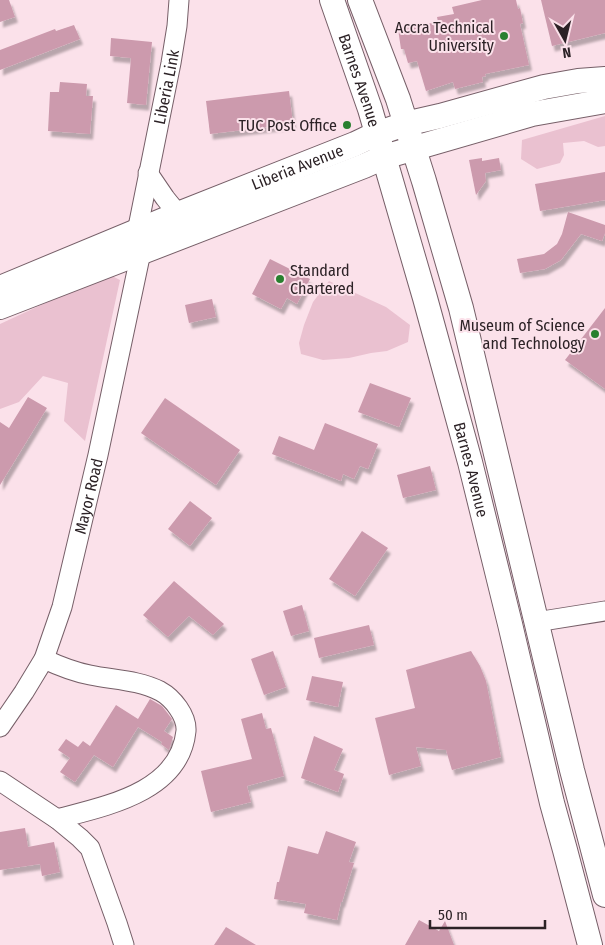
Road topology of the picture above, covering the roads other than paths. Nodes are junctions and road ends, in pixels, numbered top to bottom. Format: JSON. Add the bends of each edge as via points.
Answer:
{"nodes":[{"id":1,"x":179,"y":0,"type":"edge"},
{"id":2,"x":332,"y":0,"type":"edge"},
{"id":3,"x":360,"y":0,"type":"edge"},
{"id":4,"x":605,"y":79,"type":"edge"},
{"id":5,"x":605,"y":101,"type":"edge"},
{"id":6,"x":405,"y":124,"type":"junction"},
{"id":7,"x":376,"y":134,"type":"junction"},
{"id":8,"x":413,"y":148,"type":"junction"},
{"id":9,"x":384,"y":157,"type":"junction"},
{"id":10,"x":148,"y":173,"type":"junction"},
{"id":11,"x":178,"y":214,"type":"junction"},
{"id":12,"x":139,"y":242,"type":"junction"},
{"id":13,"x":0,"y":288,"type":"edge"},
{"id":14,"x":0,"y":307,"type":"edge"},
{"id":15,"x":605,"y":612,"type":"edge"},
{"id":16,"x":536,"y":622,"type":"junction"},
{"id":17,"x":44,"y":659,"type":"junction"},
{"id":18,"x":0,"y":727,"type":"edge"},
{"id":19,"x":0,"y":781,"type":"edge"},
{"id":20,"x":57,"y":819,"type":"junction"},
{"id":21,"x":605,"y":895,"type":"edge"},
{"id":22,"x":124,"y":945,"type":"edge"},
{"id":23,"x":590,"y":945,"type":"edge"}],
"edges":[{"from":1,"to":10,"type":"street","name":"Liberia Link","via":[[171,63]]},
{"from":2,"to":7,"type":"main road","name":"Barnes Avenue"},
{"from":3,"to":6,"type":"main road","name":"Barnes Avenue"},
{"from":4,"to":6,"type":"main road","name":"Liberia Avenue","via":[[544,87]]},
{"from":5,"to":8,"type":"main road","name":"Liberia Avenue","via":[[532,114]]},
{"from":6,"to":7,"type":"main road","name":"Liberia Avenue"},
{"from":6,"to":8,"type":"main road","name":"Barnes Avenue"},
{"from":7,"to":9,"type":"main road","name":"Barnes Avenue"},
{"from":7,"to":11,"type":"main road","name":"Liberia Avenue"},
{"from":8,"to":9,"type":"main road","name":"Liberia Avenue"},
{"from":8,"to":16,"type":"main road","name":"Barnes Avenue","via":[[461,308]]},
{"from":9,"to":12,"type":"main road","name":"Liberia Avenue"},
{"from":9,"to":23,"type":"main road","name":"Barnes Avenue","via":[[470,462],[552,803]]},
{"from":10,"to":11,"type":"street"},
{"from":10,"to":12,"type":"street","name":"Liberia Link"},
{"from":11,"to":12,"type":"main road","name":"Liberia Avenue"},
{"from":12,"to":13,"type":"main road","name":"Liberia Avenue"},
{"from":12,"to":14,"type":"main road","name":"Liberia Avenue"},
{"from":12,"to":17,"type":"street","name":"Mayor Road","via":[[98,455],[62,607]]},
{"from":15,"to":16,"type":"street"},
{"from":16,"to":21,"type":"main road","name":"Barnes Avenue"},
{"from":17,"to":18,"type":"street","name":"Mayor Road"},
{"from":17,"to":20,"type":"street","via":[[70,670],[162,692],[174,702],[186,728],[179,756],[159,780],[115,803]]},
{"from":19,"to":20,"type":"street"},
{"from":20,"to":22,"type":"street","via":[[90,848]]}]}
